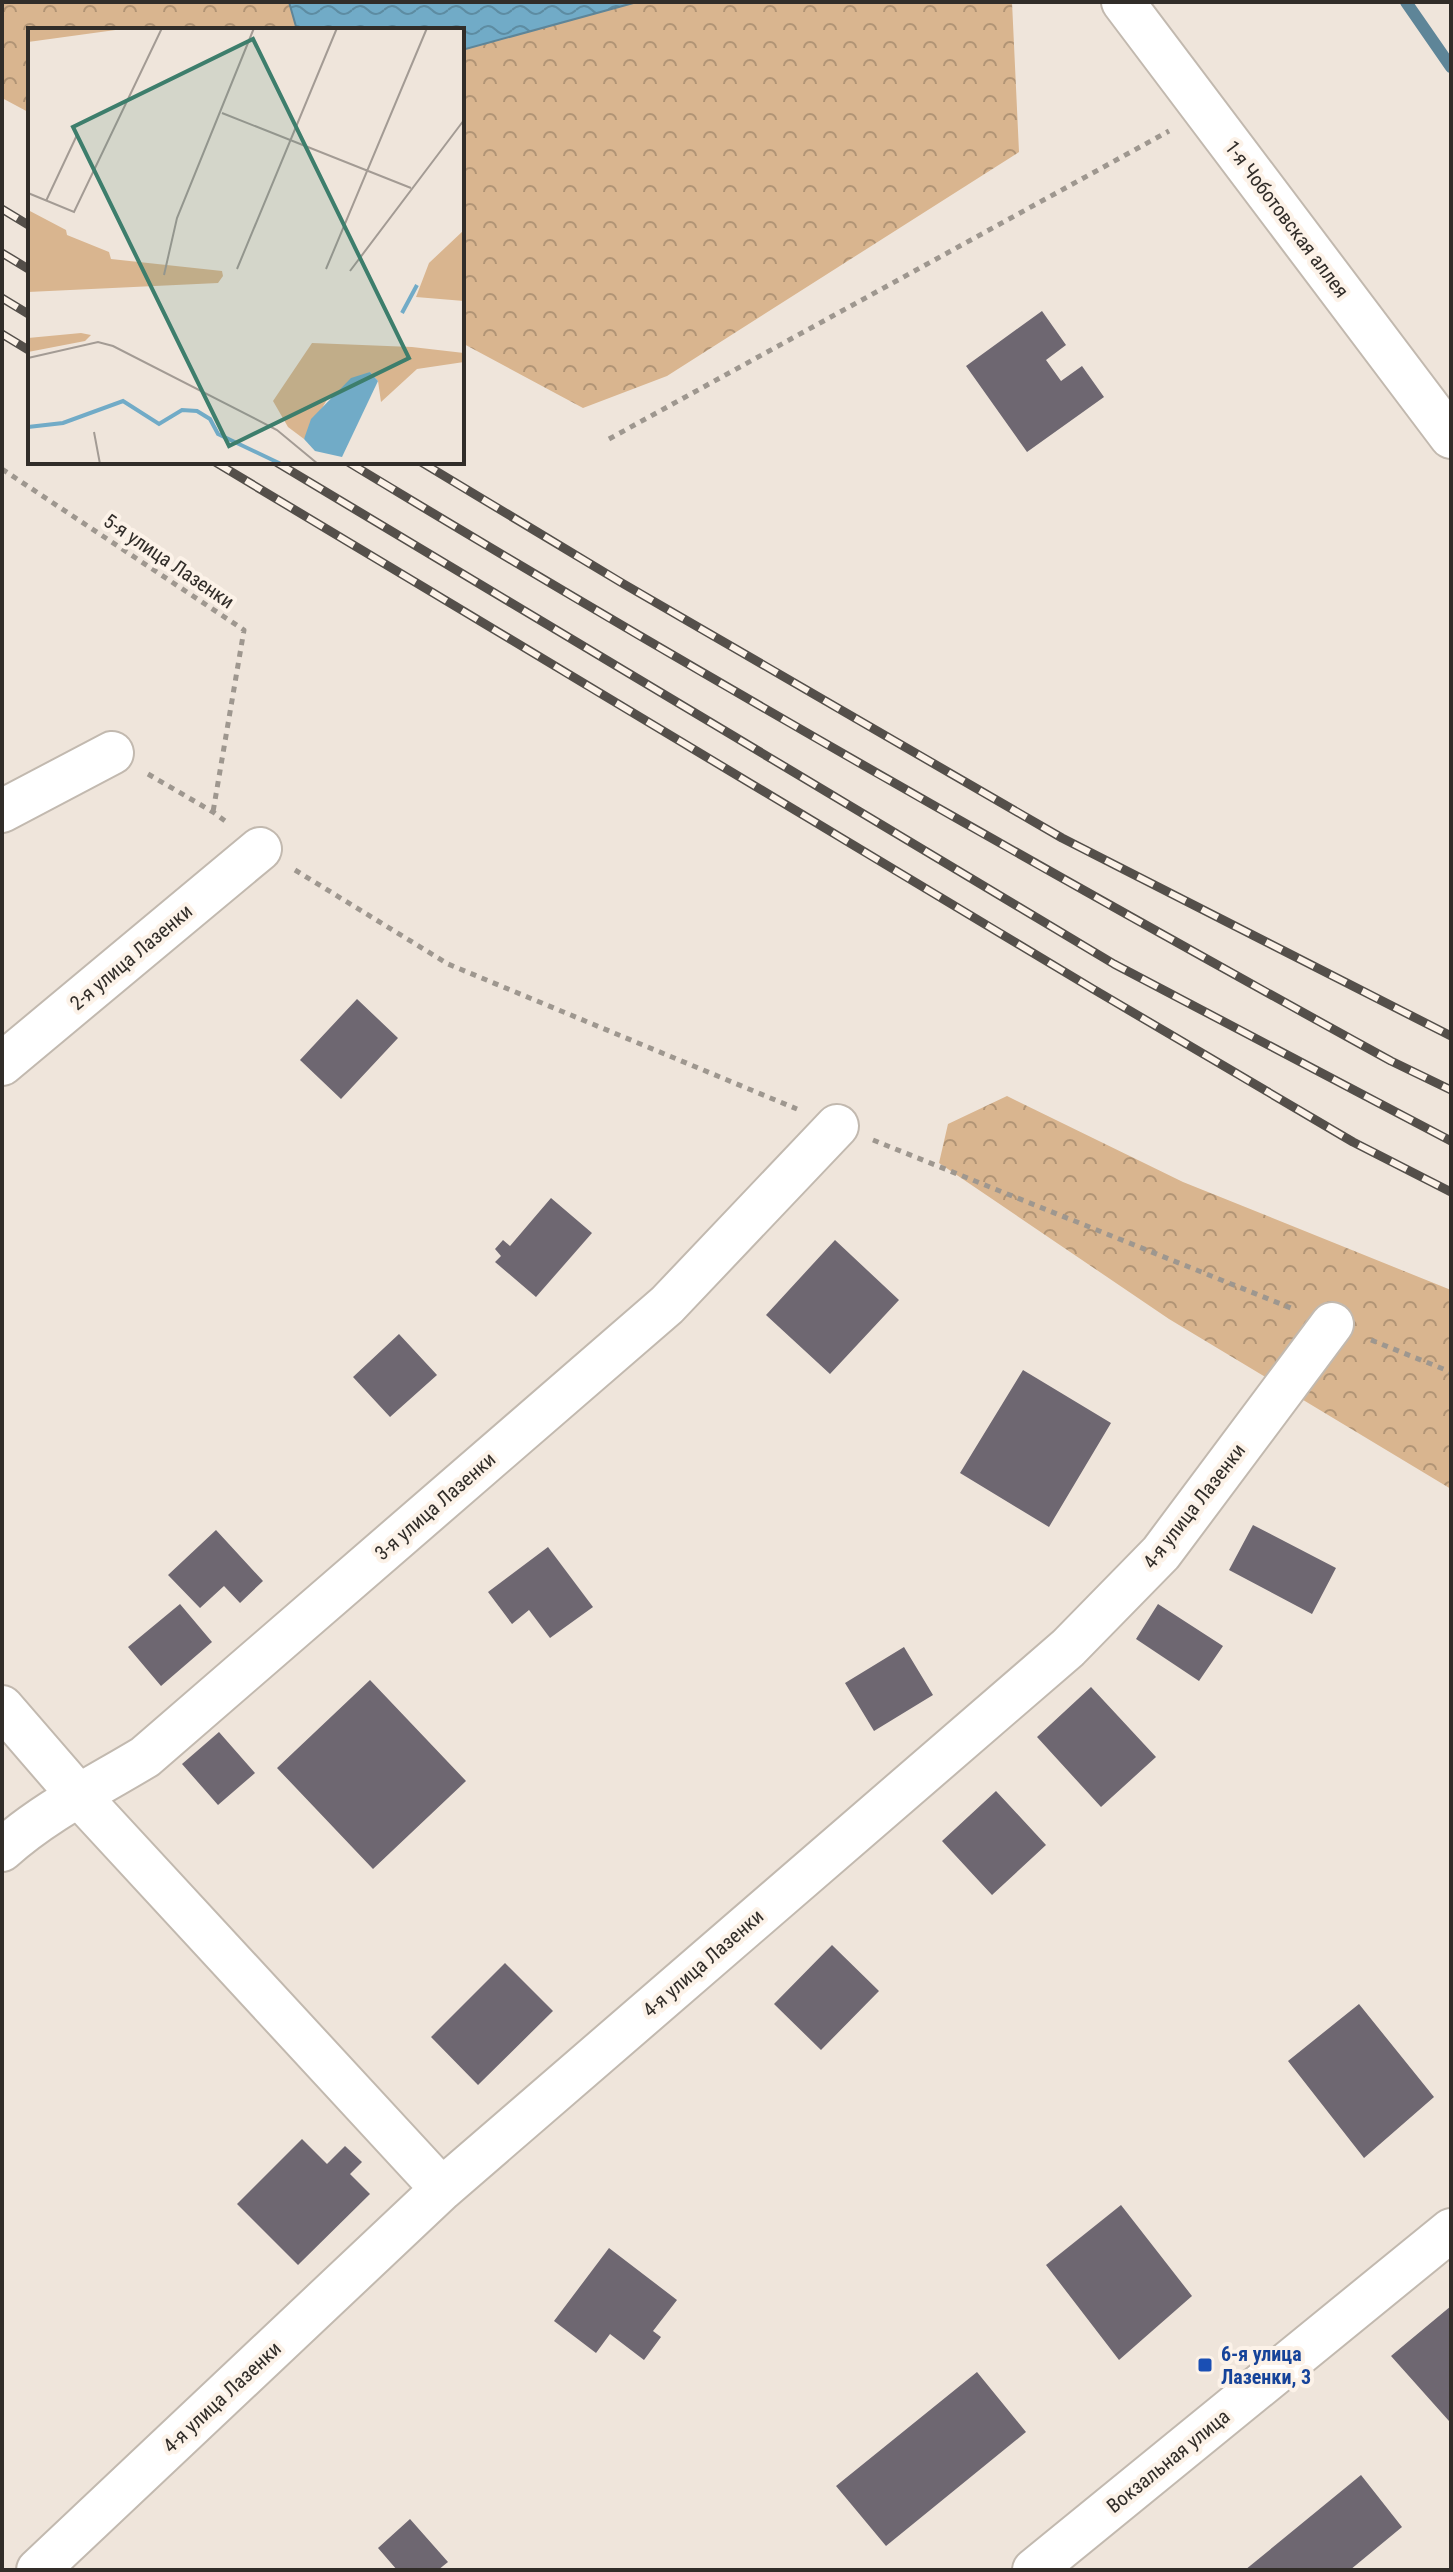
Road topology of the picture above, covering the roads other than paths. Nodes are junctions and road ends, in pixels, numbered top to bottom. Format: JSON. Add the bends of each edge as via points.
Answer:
{"nodes":[{"id":1,"x":1123,"y":2,"type":"edge"},
{"id":2,"x":1451,"y":437,"type":"edge"},
{"id":3,"x":112,"y":753,"type":"road end"},
{"id":4,"x":2,"y":811,"type":"edge"},
{"id":5,"x":260,"y":849,"type":"road end"},
{"id":6,"x":2,"y":1064,"type":"edge"},
{"id":7,"x":837,"y":1126,"type":"road end"},
{"id":8,"x":1332,"y":1324,"type":"road end"},
{"id":9,"x":2,"y":1707,"type":"edge"},
{"id":10,"x":79,"y":1796,"type":"junction"},
{"id":11,"x":2,"y":1850,"type":"edge"},
{"id":12,"x":442,"y":2189,"type":"junction"},
{"id":13,"x":1451,"y":2230,"type":"edge"},
{"id":14,"x":38,"y":2570,"type":"edge"},
{"id":15,"x":1034,"y":2570,"type":"edge"}],
"edges":[{"from":1,"to":2,"type":"street","name":"1-я Чоботовская аллея"},
{"from":3,"to":4,"type":"street"},
{"from":5,"to":6,"type":"street","name":"2-я улица Лазенки"},
{"from":7,"to":10,"type":"street","name":"3-я улица Лазенки","via":[[667,1305],[145,1757]]},
{"from":8,"to":12,"type":"street","name":"4-я улица Лазенки","via":[[1161,1553],[1068,1648]]},
{"from":9,"to":10,"type":"street"},
{"from":10,"to":11,"type":"street","name":"3-я улица Лазенки"},
{"from":10,"to":12,"type":"street"},
{"from":12,"to":14,"type":"street","name":"4-я улица Лазенки"},
{"from":13,"to":15,"type":"street","name":"Вокзальная улица"}]}
